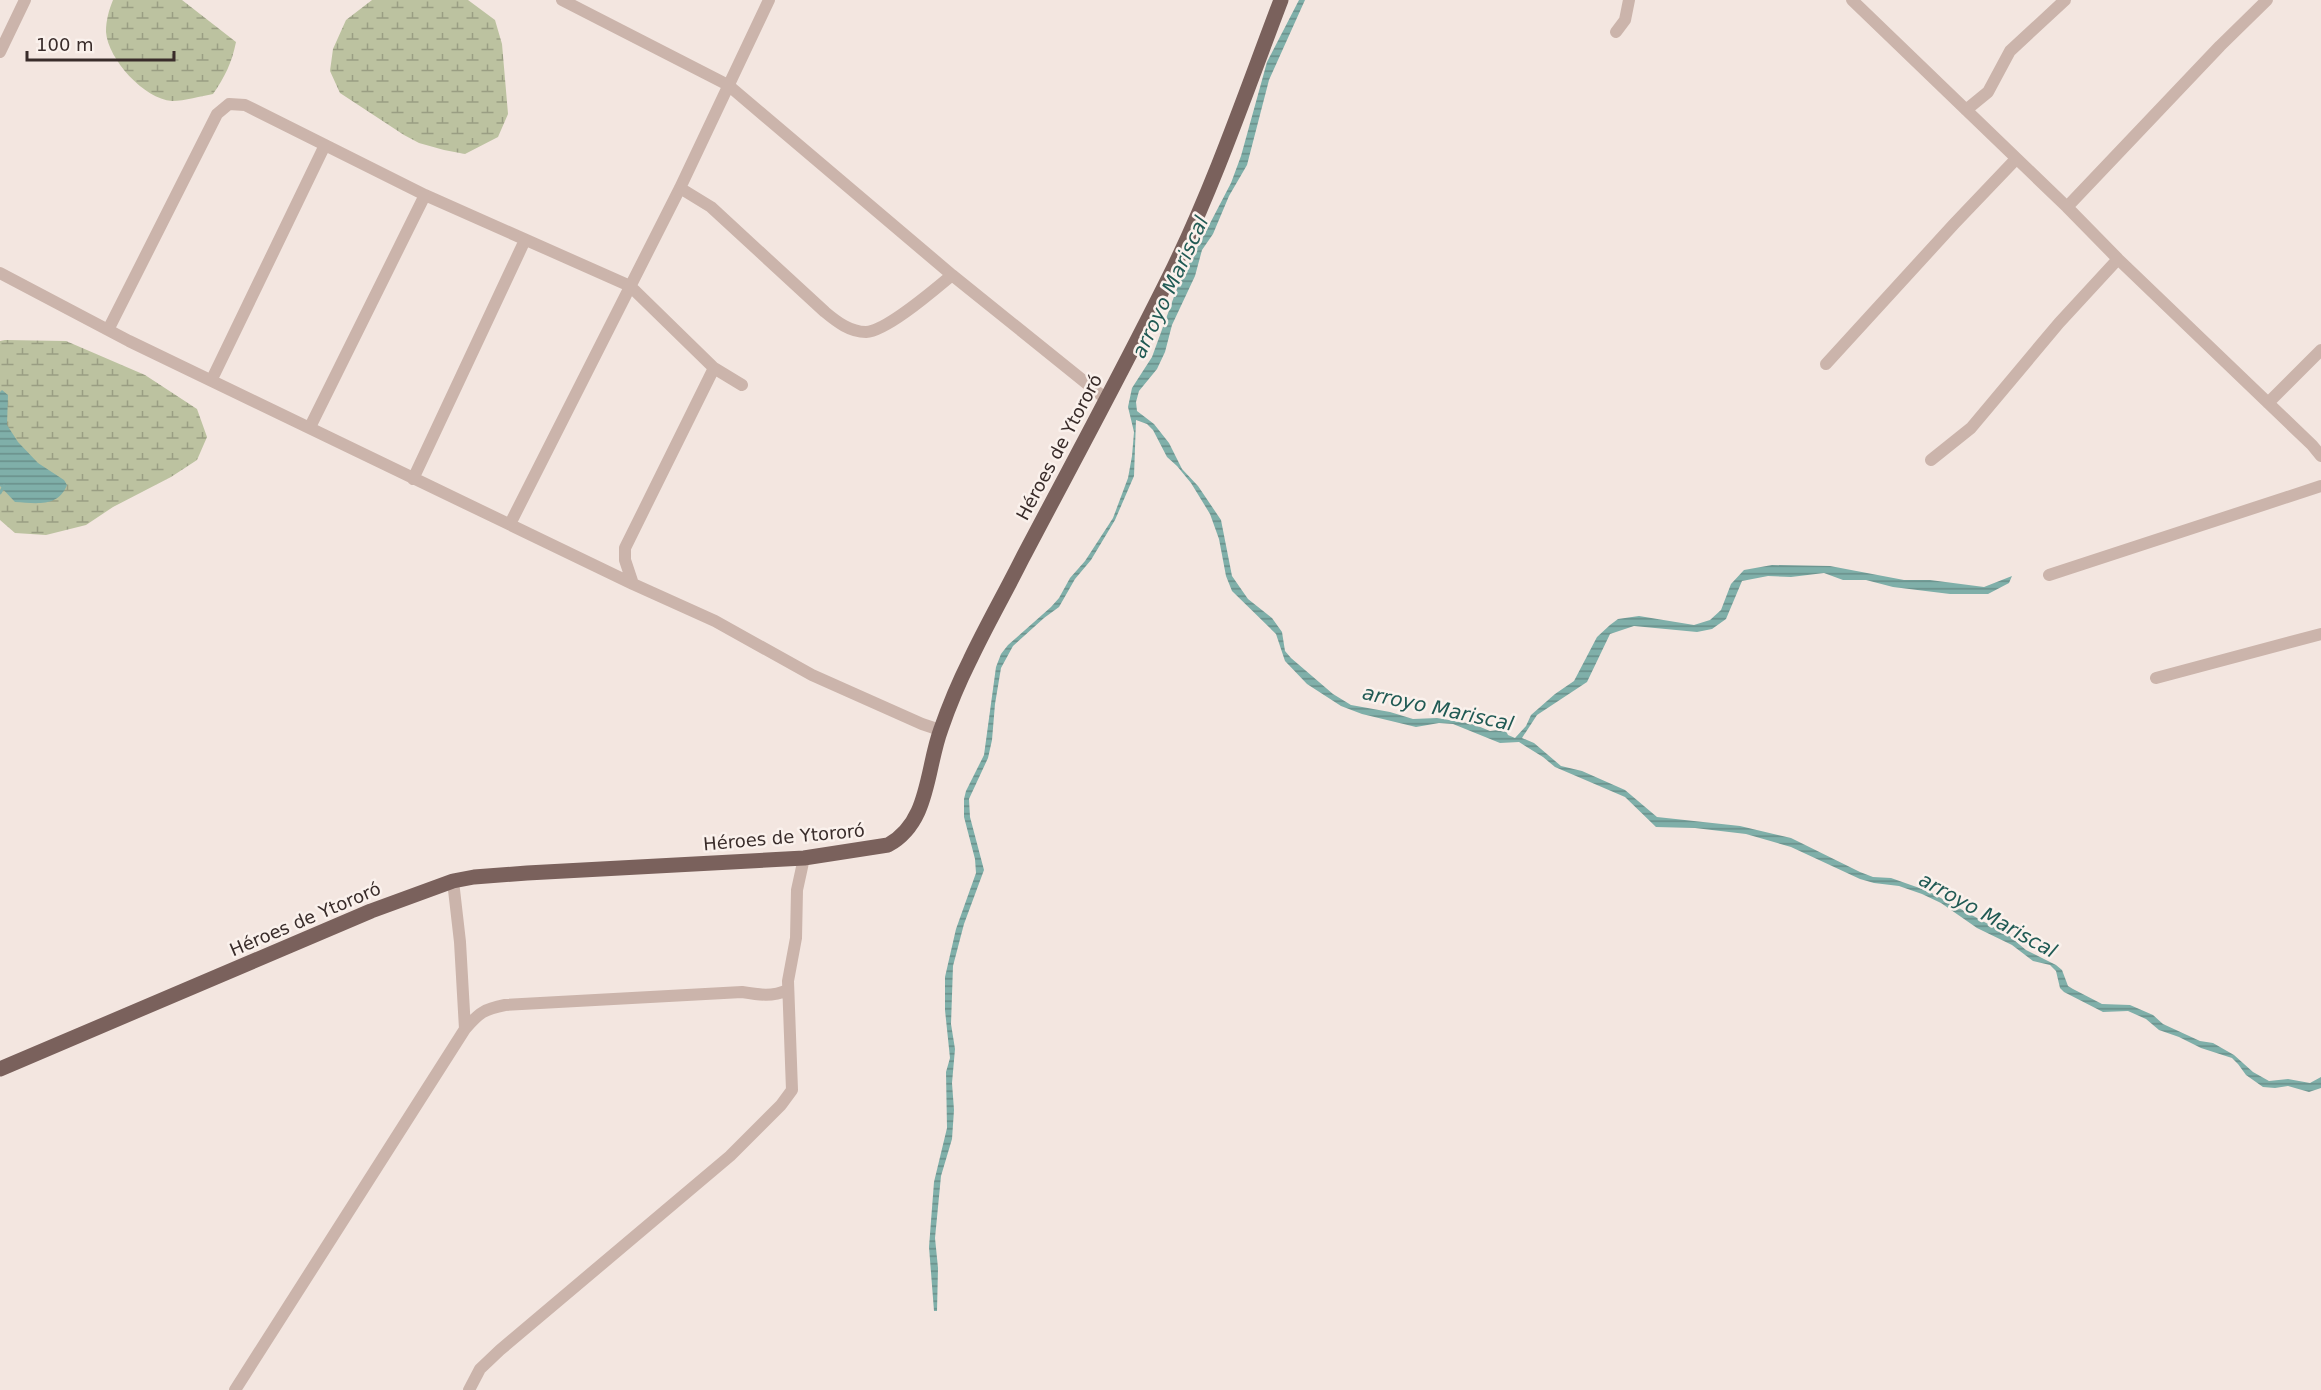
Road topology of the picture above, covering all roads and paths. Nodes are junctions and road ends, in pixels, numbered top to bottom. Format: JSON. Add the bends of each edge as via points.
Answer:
{"nodes":[{"id":1,"x":25,"y":0,"type":"edge"},
{"id":2,"x":562,"y":0,"type":"edge"},
{"id":3,"x":769,"y":0,"type":"edge"},
{"id":4,"x":1281,"y":0,"type":"edge"},
{"id":5,"x":1629,"y":0,"type":"edge"},
{"id":6,"x":1852,"y":0,"type":"edge"},
{"id":7,"x":1872,"y":0,"type":"edge"},
{"id":8,"x":2065,"y":0,"type":"edge"},
{"id":9,"x":2267,"y":0,"type":"edge"},
{"id":10,"x":1862,"y":9,"type":"junction"},
{"id":11,"x":1616,"y":32,"type":"dead end"},
{"id":12,"x":0,"y":52,"type":"edge"},
{"id":13,"x":728,"y":85,"type":"junction"},
{"id":14,"x":1966,"y":110,"type":"junction"},
{"id":15,"x":325,"y":144,"type":"junction"},
{"id":16,"x":2016,"y":159,"type":"junction"},
{"id":17,"x":680,"y":188,"type":"junction"},
{"id":18,"x":425,"y":195,"type":"junction"},
{"id":19,"x":2067,"y":207,"type":"junction"},
{"id":20,"x":525,"y":240,"type":"junction"},
{"id":21,"x":2118,"y":259,"type":"junction"},
{"id":22,"x":0,"y":273,"type":"edge"},
{"id":23,"x":952,"y":275,"type":"junction"},
{"id":24,"x":630,"y":286,"type":"junction"},
{"id":25,"x":108,"y":330,"type":"junction"},
{"id":26,"x":2321,"y":350,"type":"edge"},
{"id":27,"x":1826,"y":364,"type":"dead end"},
{"id":28,"x":714,"y":368,"type":"junction"},
{"id":29,"x":212,"y":380,"type":"junction"},
{"id":30,"x":742,"y":385,"type":"dead end"},
{"id":31,"x":1106,"y":399,"type":"junction"},
{"id":32,"x":2268,"y":404,"type":"junction"},
{"id":33,"x":310,"y":427,"type":"junction"},
{"id":34,"x":2321,"y":456,"type":"edge"},
{"id":35,"x":1931,"y":460,"type":"dead end"},
{"id":36,"x":413,"y":479,"type":"junction"},
{"id":37,"x":2321,"y":486,"type":"edge"},
{"id":38,"x":510,"y":524,"type":"junction"},
{"id":39,"x":2049,"y":575,"type":"dead end"},
{"id":40,"x":633,"y":584,"type":"junction"},
{"id":41,"x":2321,"y":634,"type":"edge"},
{"id":42,"x":2156,"y":678,"type":"dead end"},
{"id":43,"x":940,"y":730,"type":"junction"},
{"id":44,"x":804,"y":858,"type":"junction"},
{"id":45,"x":453,"y":881,"type":"junction"},
{"id":46,"x":788,"y":990,"type":"junction"},
{"id":47,"x":465,"y":1029,"type":"junction"},
{"id":48,"x":0,"y":1070,"type":"edge"},
{"id":49,"x":235,"y":1390,"type":"edge"},
{"id":50,"x":469,"y":1390,"type":"edge"}],
"edges":[{"from":1,"to":12,"type":"street"},
{"from":2,"to":13,"type":"street"},
{"from":3,"to":13,"type":"street"},
{"from":4,"to":31,"type":"main road","name":"Héroes de Ytororó","via":[[1225,148],[1175,264]]},
{"from":5,"to":11,"type":"street","via":[[1625,20]]},
{"from":6,"to":10,"type":"street"},
{"from":7,"to":10,"type":"street"},
{"from":8,"to":14,"type":"street","via":[[2010,51],[1994,84]]},
{"from":9,"to":19,"type":"street"},
{"from":10,"to":14,"type":"street"},
{"from":13,"to":17,"type":"street"},
{"from":13,"to":23,"type":"street"},
{"from":14,"to":16,"type":"street"},
{"from":15,"to":18,"type":"street"},
{"from":15,"to":25,"type":"street","via":[[245,105],[230,104],[217,114]]},
{"from":15,"to":29,"type":"street"},
{"from":16,"to":19,"type":"street"},
{"from":16,"to":27,"type":"street"},
{"from":17,"to":23,"type":"street","via":[[711,207],[838,324],[850,329],[868,332],[884,325]]},
{"from":17,"to":24,"type":"street"},
{"from":18,"to":20,"type":"street"},
{"from":18,"to":33,"type":"street"},
{"from":19,"to":21,"type":"street"},
{"from":20,"to":24,"type":"street"},
{"from":20,"to":36,"type":"street"},
{"from":21,"to":32,"type":"street"},
{"from":21,"to":35,"type":"street","via":[[2059,322],[1971,428]]},
{"from":22,"to":25,"type":"street"},
{"from":23,"to":31,"type":"street"},
{"from":24,"to":28,"type":"street"},
{"from":24,"to":38,"type":"street"},
{"from":25,"to":29,"type":"street"},
{"from":26,"to":32,"type":"street"},
{"from":28,"to":30,"type":"street"},
{"from":28,"to":40,"type":"street","via":[[625,548]]},
{"from":29,"to":33,"type":"street"},
{"from":31,"to":43,"type":"main road","name":"Héroes de Ytororó","via":[[970,660]]},
{"from":32,"to":34,"type":"street"},
{"from":33,"to":36,"type":"street"},
{"from":36,"to":38,"type":"street"},
{"from":37,"to":39,"type":"street"},
{"from":38,"to":40,"type":"street"},
{"from":40,"to":43,"type":"street","via":[[715,621],[812,675]]},
{"from":41,"to":42,"type":"street"},
{"from":43,"to":44,"type":"main road","name":"Héroes de Ytororó","via":[[924,796],[900,839],[888,845]]},
{"from":44,"to":45,"type":"main road","name":"Héroes de Ytororó","via":[[527,873]]},
{"from":44,"to":46,"type":"street","via":[[797,890],[796,938]]},
{"from":45,"to":47,"type":"street"},
{"from":45,"to":48,"type":"main road","name":"Héroes de Ytororó","via":[[371,911]]},
{"from":46,"to":47,"type":"street","via":[[766,996],[742,992],[505,1005],[480,1013]]},
{"from":46,"to":50,"type":"street","via":[[792,1090],[781,1105],[730,1156],[500,1350],[480,1369]]},
{"from":47,"to":49,"type":"street"}]}
